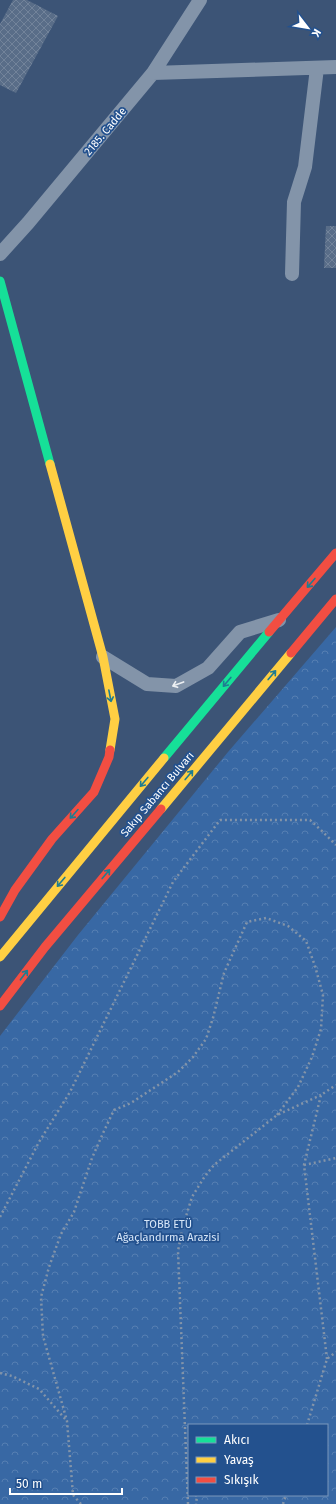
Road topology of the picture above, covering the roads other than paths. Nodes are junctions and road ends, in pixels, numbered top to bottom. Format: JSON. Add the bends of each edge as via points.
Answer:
{"nodes":[{"id":1,"x":200,"y":0,"type":"edge"},
{"id":2,"x":336,"y":67,"type":"edge"},
{"id":3,"x":317,"y":68,"type":"junction"},
{"id":4,"x":153,"y":73,"type":"junction"},
{"id":5,"x":0,"y":254,"type":"edge"},
{"id":6,"x":292,"y":274,"type":"dead end"},
{"id":7,"x":0,"y":281,"type":"edge"},
{"id":8,"x":336,"y":553,"type":"edge"},
{"id":9,"x":336,"y":599,"type":"edge"},
{"id":10,"x":279,"y":620,"type":"junction"},
{"id":11,"x":103,"y":658,"type":"junction"},
{"id":12,"x":0,"y":916,"type":"edge"},
{"id":13,"x":0,"y":957,"type":"edge"},
{"id":14,"x":0,"y":1006,"type":"edge"}],
"edges":[{"from":1,"to":4,"type":"street","name":"2185. Cadde"},
{"from":2,"to":3,"type":"street"},
{"from":3,"to":4,"type":"street"},
{"from":3,"to":6,"type":"street","via":[[305,167],[294,202]]},
{"from":4,"to":5,"type":"street","name":"2185. Cadde"},
{"from":7,"to":11,"type":"main road"},
{"from":8,"to":10,"type":"main road","name":"Sakıp Sabancı Bulvarı","one_way":true},
{"from":14,"to":9,"type":"main road","name":"Sakıp Sabancı Bulvarı","one_way":true,"via":[[45,947]]},
{"from":10,"to":11,"type":"street","one_way":true,"via":[[240,632],[208,668],[176,686],[146,684]]},
{"from":10,"to":13,"type":"main road","name":"Sakıp Sabancı Bulvarı","one_way":true},
{"from":11,"to":12,"type":"main road","one_way":true,"via":[[115,719],[109,757],[94,792],[52,839],[15,890]]}]}
